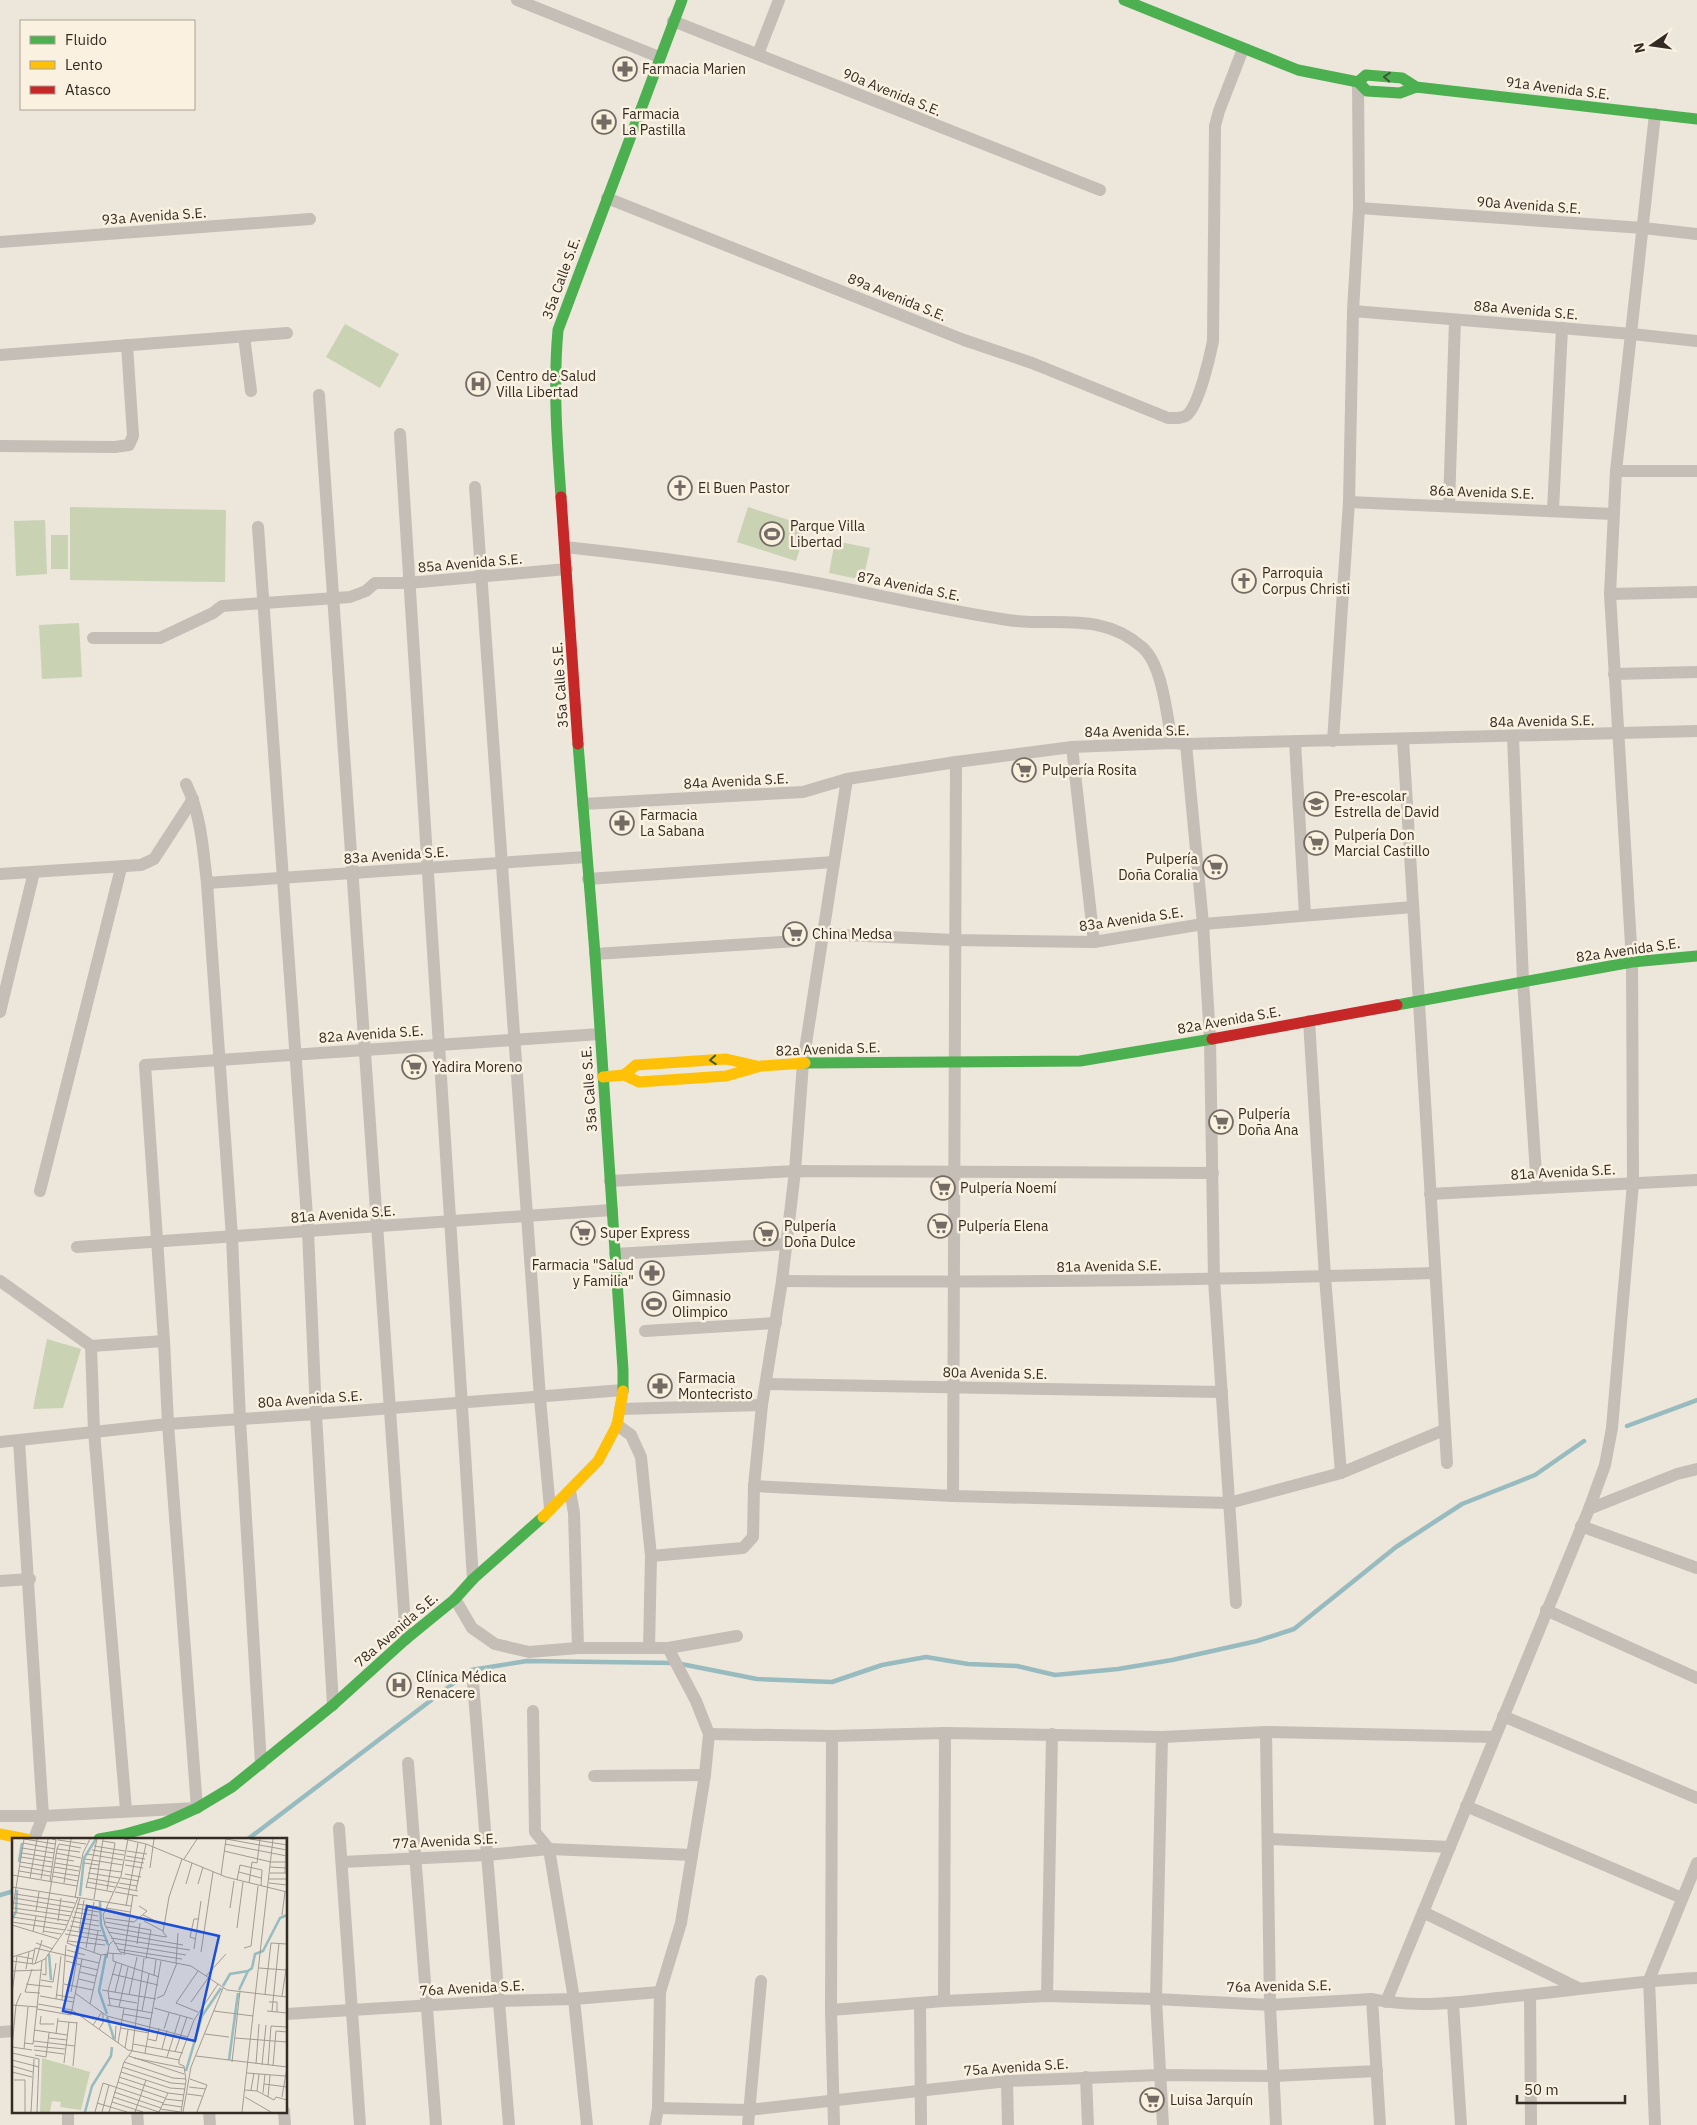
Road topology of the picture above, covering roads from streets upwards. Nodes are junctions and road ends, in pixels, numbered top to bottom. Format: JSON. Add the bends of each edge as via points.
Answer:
{"nodes":[{"id":1,"x":516,"y":0,"type":"edge"},
{"id":2,"x":682,"y":0,"type":"edge"},
{"id":3,"x":779,"y":0,"type":"edge"},
{"id":4,"x":1124,"y":0,"type":"edge"},
{"id":5,"x":674,"y":21,"type":"junction"},
{"id":6,"x":1243,"y":50,"type":"junction"},
{"id":7,"x":758,"y":54,"type":"junction"},
{"id":8,"x":660,"y":57,"type":"junction"},
{"id":9,"x":1358,"y":82,"type":"junction"},
{"id":10,"x":1655,"y":114,"type":"junction"},
{"id":11,"x":1697,"y":119,"type":"edge"},
{"id":12,"x":1100,"y":190,"type":"dead end"},
{"id":13,"x":607,"y":198,"type":"junction"},
{"id":14,"x":1359,"y":208,"type":"junction"},
{"id":15,"x":310,"y":219,"type":"dead end"},
{"id":16,"x":1643,"y":228,"type":"junction"},
{"id":17,"x":1697,"y":234,"type":"edge"},
{"id":18,"x":0,"y":242,"type":"edge"},
{"id":19,"x":1353,"y":311,"type":"junction"},
{"id":20,"x":1455,"y":320,"type":"junction"},
{"id":21,"x":1562,"y":328,"type":"junction"},
{"id":22,"x":286,"y":333,"type":"dead end"},
{"id":23,"x":1632,"y":334,"type":"junction"},
{"id":24,"x":244,"y":336,"type":"junction"},
{"id":25,"x":1697,"y":341,"type":"edge"},
{"id":26,"x":127,"y":345,"type":"junction"},
{"id":27,"x":0,"y":355,"type":"edge"},
{"id":28,"x":251,"y":391,"type":"dead end"},
{"id":29,"x":319,"y":395,"type":"dead end"},
{"id":30,"x":400,"y":434,"type":"dead end"},
{"id":31,"x":0,"y":446,"type":"edge"},
{"id":32,"x":1616,"y":471,"type":"junction"},
{"id":33,"x":1697,"y":471,"type":"edge"},
{"id":34,"x":475,"y":487,"type":"dead end"},
{"id":35,"x":1349,"y":502,"type":"junction"},
{"id":36,"x":1449,"y":505,"type":"junction"},
{"id":37,"x":1553,"y":510,"type":"junction"},
{"id":38,"x":1614,"y":514,"type":"junction"},
{"id":39,"x":258,"y":527,"type":"dead end"},
{"id":40,"x":566,"y":547,"type":"junction"},
{"id":41,"x":567,"y":569,"type":"junction"},
{"id":42,"x":482,"y":577,"type":"junction"},
{"id":43,"x":408,"y":583,"type":"junction"},
{"id":44,"x":1697,"y":592,"type":"edge"},
{"id":45,"x":1610,"y":594,"type":"junction"},
{"id":46,"x":334,"y":598,"type":"junction"},
{"id":47,"x":264,"y":604,"type":"junction"},
{"id":48,"x":93,"y":638,"type":"dead end"},
{"id":49,"x":1697,"y":672,"type":"edge"},
{"id":50,"x":1614,"y":674,"type":"junction"},
{"id":51,"x":1697,"y":731,"type":"edge"},
{"id":52,"x":1618,"y":734,"type":"junction"},
{"id":53,"x":1513,"y":736,"type":"junction"},
{"id":54,"x":1403,"y":739,"type":"junction"},
{"id":55,"x":1333,"y":741,"type":"junction"},
{"id":56,"x":1295,"y":742,"type":"junction"},
{"id":57,"x":1172,"y":743,"type":"junction"},
{"id":58,"x":1186,"y":744,"type":"junction"},
{"id":59,"x":1072,"y":747,"type":"junction"},
{"id":60,"x":956,"y":762,"type":"junction"},
{"id":61,"x":847,"y":780,"type":"junction"},
{"id":62,"x":186,"y":784,"type":"dead end"},
{"id":63,"x":193,"y":798,"type":"junction"},
{"id":64,"x":583,"y":804,"type":"junction"},
{"id":65,"x":586,"y":857,"type":"junction"},
{"id":66,"x":502,"y":862,"type":"junction"},
{"id":67,"x":834,"y":862,"type":"junction"},
{"id":68,"x":121,"y":868,"type":"junction"},
{"id":69,"x":426,"y":868,"type":"junction"},
{"id":70,"x":34,"y":872,"type":"junction"},
{"id":71,"x":353,"y":873,"type":"junction"},
{"id":72,"x":0,"y":874,"type":"edge"},
{"id":73,"x":283,"y":878,"type":"junction"},
{"id":74,"x":588,"y":879,"type":"junction"},
{"id":75,"x":207,"y":883,"type":"junction"},
{"id":76,"x":1413,"y":907,"type":"junction"},
{"id":77,"x":1305,"y":915,"type":"junction"},
{"id":78,"x":1203,"y":924,"type":"junction"},
{"id":79,"x":822,"y":934,"type":"junction"},
{"id":80,"x":797,"y":940,"type":"dead end"},
{"id":81,"x":955,"y":940,"type":"junction"},
{"id":82,"x":1094,"y":942,"type":"junction"},
{"id":83,"x":595,"y":954,"type":"junction"},
{"id":84,"x":1697,"y":956,"type":"edge"},
{"id":85,"x":1632,"y":962,"type":"junction"},
{"id":86,"x":1523,"y":982,"type":"junction"},
{"id":87,"x":1419,"y":1001,"type":"junction"},
{"id":88,"x":0,"y":1012,"type":"edge"},
{"id":89,"x":1309,"y":1021,"type":"junction"},
{"id":90,"x":600,"y":1034,"type":"junction"},
{"id":91,"x":514,"y":1039,"type":"junction"},
{"id":92,"x":1210,"y":1039,"type":"junction"},
{"id":93,"x":438,"y":1045,"type":"junction"},
{"id":94,"x":366,"y":1050,"type":"junction"},
{"id":95,"x":296,"y":1054,"type":"junction"},
{"id":96,"x":219,"y":1060,"type":"junction"},
{"id":97,"x":955,"y":1062,"type":"junction"},
{"id":98,"x":803,"y":1063,"type":"junction"},
{"id":99,"x":761,"y":1066,"type":"junction"},
{"id":100,"x":624,"y":1075,"type":"junction"},
{"id":101,"x":603,"y":1077,"type":"junction"},
{"id":102,"x":795,"y":1170,"type":"junction"},
{"id":103,"x":954,"y":1172,"type":"junction"},
{"id":104,"x":1213,"y":1173,"type":"junction"},
{"id":105,"x":1697,"y":1180,"type":"edge"},
{"id":106,"x":610,"y":1181,"type":"junction"},
{"id":107,"x":1633,"y":1183,"type":"junction"},
{"id":108,"x":1536,"y":1188,"type":"junction"},
{"id":109,"x":40,"y":1191,"type":"dead end"},
{"id":110,"x":1430,"y":1194,"type":"junction"},
{"id":111,"x":612,"y":1210,"type":"junction"},
{"id":112,"x":527,"y":1216,"type":"junction"},
{"id":113,"x":451,"y":1222,"type":"junction"},
{"id":114,"x":378,"y":1226,"type":"junction"},
{"id":115,"x":308,"y":1231,"type":"junction"},
{"id":116,"x":232,"y":1237,"type":"junction"},
{"id":117,"x":158,"y":1242,"type":"junction"},
{"id":118,"x":786,"y":1244,"type":"junction"},
{"id":119,"x":77,"y":1247,"type":"dead end"},
{"id":120,"x":615,"y":1254,"type":"junction"},
{"id":121,"x":1435,"y":1273,"type":"junction"},
{"id":122,"x":1325,"y":1276,"type":"junction"},
{"id":123,"x":1214,"y":1280,"type":"junction"},
{"id":124,"x":0,"y":1281,"type":"edge"},
{"id":125,"x":782,"y":1281,"type":"junction"},
{"id":126,"x":954,"y":1282,"type":"junction"},
{"id":127,"x":776,"y":1323,"type":"junction"},
{"id":128,"x":645,"y":1331,"type":"dead end"},
{"id":129,"x":164,"y":1341,"type":"junction"},
{"id":130,"x":91,"y":1346,"type":"junction"},
{"id":131,"x":767,"y":1384,"type":"junction"},
{"id":132,"x":954,"y":1388,"type":"junction"},
{"id":133,"x":623,"y":1390,"type":"junction"},
{"id":134,"x":1222,"y":1392,"type":"junction"},
{"id":135,"x":540,"y":1398,"type":"junction"},
{"id":136,"x":464,"y":1403,"type":"junction"},
{"id":137,"x":762,"y":1406,"type":"junction"},
{"id":138,"x":391,"y":1408,"type":"junction"},
{"id":139,"x":620,"y":1409,"type":"junction"},
{"id":140,"x":316,"y":1414,"type":"junction"},
{"id":141,"x":240,"y":1420,"type":"junction"},
{"id":142,"x":168,"y":1424,"type":"junction"},
{"id":143,"x":617,"y":1425,"type":"junction"},
{"id":144,"x":1444,"y":1430,"type":"junction"},
{"id":145,"x":94,"y":1432,"type":"junction"},
{"id":146,"x":20,"y":1441,"type":"junction"},
{"id":147,"x":0,"y":1442,"type":"edge"},
{"id":148,"x":1446,"y":1463,"type":"dead end"},
{"id":149,"x":1697,"y":1469,"type":"edge"},
{"id":150,"x":1341,"y":1473,"type":"junction"},
{"id":151,"x":754,"y":1486,"type":"junction"},
{"id":152,"x":570,"y":1491,"type":"junction"},
{"id":153,"x":953,"y":1496,"type":"junction"},
{"id":154,"x":1229,"y":1503,"type":"junction"},
{"id":155,"x":550,"y":1509,"type":"junction"},
{"id":156,"x":1589,"y":1509,"type":"junction"},
{"id":157,"x":1581,"y":1526,"type":"junction"},
{"id":158,"x":651,"y":1556,"type":"junction"},
{"id":159,"x":1697,"y":1568,"type":"edge"},
{"id":160,"x":30,"y":1579,"type":"junction"},
{"id":161,"x":473,"y":1579,"type":"junction"},
{"id":162,"x":0,"y":1581,"type":"edge"},
{"id":163,"x":455,"y":1599,"type":"junction"},
{"id":164,"x":1236,"y":1603,"type":"dead end"},
{"id":165,"x":1546,"y":1610,"type":"junction"},
{"id":166,"x":737,"y":1636,"type":"dead end"},
{"id":167,"x":406,"y":1639,"type":"junction"},
{"id":168,"x":578,"y":1648,"type":"junction"},
{"id":169,"x":649,"y":1648,"type":"junction"},
{"id":170,"x":668,"y":1648,"type":"junction"},
{"id":171,"x":1697,"y":1678,"type":"edge"},
{"id":172,"x":473,"y":1682,"type":"dead end"},
{"id":173,"x":333,"y":1705,"type":"junction"},
{"id":174,"x":533,"y":1711,"type":"dead end"},
{"id":175,"x":1503,"y":1716,"type":"junction"},
{"id":176,"x":1266,"y":1732,"type":"junction"},
{"id":177,"x":945,"y":1733,"type":"junction"},
{"id":178,"x":709,"y":1734,"type":"junction"},
{"id":179,"x":1052,"y":1734,"type":"junction"},
{"id":180,"x":832,"y":1736,"type":"junction"},
{"id":181,"x":1162,"y":1737,"type":"junction"},
{"id":182,"x":1495,"y":1737,"type":"junction"},
{"id":183,"x":408,"y":1763,"type":"dead end"},
{"id":184,"x":261,"y":1764,"type":"junction"},
{"id":185,"x":705,"y":1775,"type":"junction"},
{"id":186,"x":594,"y":1776,"type":"dead end"},
{"id":187,"x":1697,"y":1798,"type":"edge"},
{"id":188,"x":1466,"y":1806,"type":"junction"},
{"id":189,"x":197,"y":1808,"type":"junction"},
{"id":190,"x":126,"y":1810,"type":"junction"},
{"id":191,"x":0,"y":1816,"type":"edge"},
{"id":192,"x":43,"y":1816,"type":"junction"},
{"id":193,"x":339,"y":1828,"type":"dead end"},
{"id":194,"x":0,"y":1834,"type":"edge"},
{"id":195,"x":21,"y":1838,"type":"edge"},
{"id":196,"x":34,"y":1838,"type":"edge"},
{"id":197,"x":105,"y":1838,"type":"edge"},
{"id":198,"x":1268,"y":1840,"type":"junction"},
{"id":199,"x":1450,"y":1847,"type":"junction"},
{"id":200,"x":549,"y":1849,"type":"junction"},
{"id":201,"x":487,"y":1855,"type":"junction"},
{"id":202,"x":692,"y":1855,"type":"junction"},
{"id":203,"x":415,"y":1858,"type":"junction"},
{"id":204,"x":342,"y":1862,"type":"junction"},
{"id":205,"x":1697,"y":1864,"type":"edge"},
{"id":206,"x":1682,"y":1898,"type":"junction"},
{"id":207,"x":1423,"y":1912,"type":"junction"},
{"id":208,"x":1697,"y":1978,"type":"edge"},
{"id":209,"x":1649,"y":1980,"type":"junction"},
{"id":210,"x":761,"y":1981,"type":"dead end"},
{"id":211,"x":1578,"y":1988,"type":"junction"},
{"id":212,"x":660,"y":1992,"type":"junction"},
{"id":213,"x":1530,"y":1995,"type":"junction"},
{"id":214,"x":1047,"y":1996,"type":"junction"},
{"id":215,"x":1156,"y":1998,"type":"junction"},
{"id":216,"x":574,"y":1999,"type":"junction"},
{"id":217,"x":1372,"y":1999,"type":"junction"},
{"id":218,"x":499,"y":2001,"type":"junction"},
{"id":219,"x":944,"y":2001,"type":"junction"},
{"id":220,"x":920,"y":2002,"type":"junction"},
{"id":221,"x":1386,"y":2002,"type":"junction"},
{"id":222,"x":1453,"y":2003,"type":"junction"},
{"id":223,"x":426,"y":2005,"type":"junction"},
{"id":224,"x":1270,"y":2005,"type":"junction"},
{"id":225,"x":352,"y":2010,"type":"junction"},
{"id":226,"x":831,"y":2010,"type":"junction"},
{"id":227,"x":288,"y":2014,"type":"edge"},
{"id":228,"x":1377,"y":2071,"type":"junction"},
{"id":229,"x":1160,"y":2075,"type":"junction"},
{"id":230,"x":1274,"y":2076,"type":"junction"},
{"id":231,"x":1086,"y":2077,"type":"junction"},
{"id":232,"x":1008,"y":2081,"type":"junction"},
{"id":233,"x":919,"y":2091,"type":"junction"},
{"id":234,"x":833,"y":2100,"type":"junction"},
{"id":235,"x":658,"y":2108,"type":"junction"},
{"id":236,"x":748,"y":2110,"type":"junction"},
{"id":237,"x":68,"y":2112,"type":"edge"},
{"id":238,"x":138,"y":2112,"type":"edge"},
{"id":239,"x":209,"y":2112,"type":"edge"},
{"id":240,"x":284,"y":2112,"type":"edge"},
{"id":241,"x":68,"y":2125,"type":"edge"},
{"id":242,"x":138,"y":2125,"type":"edge"},
{"id":243,"x":210,"y":2125,"type":"edge"},
{"id":244,"x":285,"y":2125,"type":"edge"},
{"id":245,"x":360,"y":2125,"type":"edge"},
{"id":246,"x":436,"y":2125,"type":"edge"},
{"id":247,"x":509,"y":2125,"type":"edge"},
{"id":248,"x":587,"y":2125,"type":"edge"},
{"id":249,"x":655,"y":2125,"type":"edge"},
{"id":250,"x":748,"y":2125,"type":"edge"},
{"id":251,"x":834,"y":2125,"type":"edge"},
{"id":252,"x":921,"y":2125,"type":"edge"},
{"id":253,"x":1008,"y":2125,"type":"edge"},
{"id":254,"x":1088,"y":2125,"type":"edge"},
{"id":255,"x":1163,"y":2125,"type":"edge"},
{"id":256,"x":1276,"y":2125,"type":"edge"},
{"id":257,"x":1380,"y":2125,"type":"edge"},
{"id":258,"x":1461,"y":2125,"type":"edge"},
{"id":259,"x":1531,"y":2125,"type":"edge"},
{"id":260,"x":1655,"y":2125,"type":"edge"}],
"edges":[{"from":1,"to":8,"type":"street"},
{"from":2,"to":5,"type":"street","name":"35a Calle S.E."},
{"from":3,"to":7,"type":"street"},
{"from":4,"to":6,"type":"street","name":"91a Avenida S.E."},
{"from":5,"to":7,"type":"street","name":"90a Avenida S.E."},
{"from":5,"to":8,"type":"street","name":"35a Calle S.E."},
{"from":6,"to":9,"type":"street","name":"91a Avenida S.E.","via":[[1298,70]]},
{"from":6,"to":13,"type":"street","name":"89a Avenida S.E.","via":[[1216,126],[1209,362],[1192,409],[1186,416],[1178,418],[1168,418],[1032,363],[964,340]]},
{"from":7,"to":12,"type":"street","name":"90a Avenida S.E."},
{"from":8,"to":13,"type":"street","name":"35a Calle S.E."},
{"from":9,"to":10,"type":"street","name":"91a Avenida S.E.","via":[[1367,91],[1400,93],[1416,87]]},
{"from":9,"to":14,"type":"street"},
{"from":10,"to":11,"type":"street","name":"91a Avenida S.E."},
{"from":10,"to":16,"type":"street"},
{"from":13,"to":40,"type":"street","name":"35a Calle S.E.","via":[[558,330],[554,398]]},
{"from":14,"to":16,"type":"street","name":"90a Avenida S.E."},
{"from":14,"to":19,"type":"street"},
{"from":15,"to":18,"type":"street","name":"93a Avenida S.E."},
{"from":16,"to":17,"type":"street","name":"90a Avenida S.E."},
{"from":16,"to":23,"type":"street"},
{"from":19,"to":20,"type":"street","name":"88a Avenida S.E."},
{"from":19,"to":35,"type":"street"},
{"from":20,"to":21,"type":"street","name":"88a Avenida S.E."},
{"from":20,"to":36,"type":"street"},
{"from":21,"to":23,"type":"street","name":"88a Avenida S.E."},
{"from":21,"to":37,"type":"street"},
{"from":22,"to":24,"type":"street"},
{"from":23,"to":25,"type":"street","name":"88a Avenida S.E."},
{"from":23,"to":32,"type":"street"},
{"from":24,"to":26,"type":"street"},
{"from":24,"to":28,"type":"street"},
{"from":26,"to":27,"type":"street"},
{"from":26,"to":31,"type":"street","via":[[133,436],[129,445]]},
{"from":29,"to":46,"type":"street"},
{"from":30,"to":43,"type":"street"},
{"from":32,"to":33,"type":"street"},
{"from":32,"to":38,"type":"street"},
{"from":34,"to":42,"type":"street"},
{"from":35,"to":36,"type":"street","name":"86a Avenida S.E."},
{"from":35,"to":55,"type":"street"},
{"from":36,"to":37,"type":"street","name":"86a Avenida S.E."},
{"from":37,"to":38,"type":"street","name":"86a Avenida S.E."},
{"from":38,"to":45,"type":"street"},
{"from":39,"to":47,"type":"street"},
{"from":40,"to":41,"type":"street","name":"35a Calle S.E."},
{"from":40,"to":57,"type":"street","name":"87a Avenida S.E.","via":[[665,558],[789,578],[1010,620],[1082,622],[1101,627],[1124,635],[1144,648],[1158,672]]},
{"from":41,"to":42,"type":"street","name":"85a Avenida S.E."},
{"from":41,"to":64,"type":"street","name":"35a Calle S.E."},
{"from":42,"to":43,"type":"street","name":"85a Avenida S.E."},
{"from":42,"to":66,"type":"street"},
{"from":43,"to":46,"type":"street","name":"85a Avenida S.E.","via":[[375,584],[366,591]]},
{"from":43,"to":69,"type":"street"},
{"from":44,"to":45,"type":"street"},
{"from":45,"to":50,"type":"street"},
{"from":46,"to":47,"type":"street"},
{"from":46,"to":71,"type":"street"},
{"from":47,"to":48,"type":"street","via":[[222,606],[160,638]]},
{"from":47,"to":73,"type":"street"},
{"from":49,"to":50,"type":"street"},
{"from":50,"to":52,"type":"street"},
{"from":51,"to":52,"type":"street","name":"84a Avenida S.E."},
{"from":52,"to":53,"type":"street","name":"84a Avenida S.E."},
{"from":52,"to":85,"type":"street"},
{"from":53,"to":54,"type":"street","name":"84a Avenida S.E."},
{"from":53,"to":86,"type":"street"},
{"from":54,"to":55,"type":"street","name":"84a Avenida S.E."},
{"from":54,"to":76,"type":"street"},
{"from":55,"to":56,"type":"street","name":"84a Avenida S.E."},
{"from":56,"to":58,"type":"street","name":"84a Avenida S.E."},
{"from":56,"to":77,"type":"street"},
{"from":57,"to":58,"type":"street","name":"84a Avenida S.E."},
{"from":57,"to":59,"type":"street","name":"84a Avenida S.E."},
{"from":58,"to":78,"type":"street"},
{"from":59,"to":60,"type":"street","name":"84a Avenida S.E."},
{"from":59,"to":82,"type":"street"},
{"from":60,"to":61,"type":"street","name":"84a Avenida S.E."},
{"from":60,"to":81,"type":"street"},
{"from":61,"to":64,"type":"street","name":"84a Avenida S.E.","via":[[803,792]]},
{"from":61,"to":67,"type":"street"},
{"from":62,"to":63,"type":"street"},
{"from":63,"to":68,"type":"street","via":[[154,859]]},
{"from":63,"to":75,"type":"street"},
{"from":64,"to":65,"type":"street","name":"35a Calle S.E."},
{"from":65,"to":66,"type":"street","name":"83a Avenida S.E."},
{"from":65,"to":74,"type":"street","name":"35a Calle S.E."},
{"from":66,"to":69,"type":"street","name":"83a Avenida S.E."},
{"from":66,"to":91,"type":"street"},
{"from":67,"to":74,"type":"street"},
{"from":67,"to":79,"type":"street"},
{"from":68,"to":70,"type":"street"},
{"from":68,"to":109,"type":"street"},
{"from":69,"to":71,"type":"street","name":"83a Avenida S.E."},
{"from":69,"to":93,"type":"street"},
{"from":70,"to":72,"type":"street"},
{"from":70,"to":88,"type":"street"},
{"from":71,"to":73,"type":"street","name":"83a Avenida S.E."},
{"from":71,"to":94,"type":"street"},
{"from":73,"to":75,"type":"street","name":"83a Avenida S.E."},
{"from":73,"to":95,"type":"street"},
{"from":74,"to":83,"type":"street","name":"35a Calle S.E."},
{"from":75,"to":96,"type":"street"},
{"from":76,"to":77,"type":"street","name":"83a Avenida S.E."},
{"from":76,"to":87,"type":"street"},
{"from":77,"to":78,"type":"street","name":"83a Avenida S.E."},
{"from":78,"to":82,"type":"street","name":"83a Avenida S.E."},
{"from":78,"to":92,"type":"street"},
{"from":79,"to":81,"type":"street","name":"83a Avenida S.E."},
{"from":79,"to":98,"type":"street"},
{"from":80,"to":83,"type":"street"},
{"from":81,"to":82,"type":"street","name":"83a Avenida S.E."},
{"from":81,"to":97,"type":"street"},
{"from":83,"to":90,"type":"street","name":"35a Calle S.E."},
{"from":84,"to":85,"type":"street","name":"82a Avenida S.E."},
{"from":85,"to":86,"type":"street","name":"82a Avenida S.E."},
{"from":85,"to":107,"type":"street"},
{"from":86,"to":87,"type":"street","name":"82a Avenida S.E."},
{"from":86,"to":108,"type":"street"},
{"from":87,"to":89,"type":"street","name":"82a Avenida S.E."},
{"from":87,"to":110,"type":"street"},
{"from":89,"to":92,"type":"street","name":"82a Avenida S.E."},
{"from":89,"to":122,"type":"street"},
{"from":90,"to":91,"type":"street","name":"82a Avenida S.E."},
{"from":90,"to":101,"type":"street","name":"35a Calle S.E."},
{"from":91,"to":93,"type":"street","name":"82a Avenida S.E."},
{"from":91,"to":112,"type":"street"},
{"from":92,"to":97,"type":"street","name":"82a Avenida S.E.","via":[[1080,1061]]},
{"from":92,"to":104,"type":"street"},
{"from":93,"to":94,"type":"street","name":"82a Avenida S.E."},
{"from":93,"to":113,"type":"street"},
{"from":94,"to":95,"type":"street","name":"82a Avenida S.E."},
{"from":94,"to":114,"type":"street"},
{"from":95,"to":96,"type":"street","name":"82a Avenida S.E."},
{"from":95,"to":115,"type":"street"},
{"from":96,"to":116,"type":"street"},
{"from":96,"to":117,"type":"street","name":"82a Avenida S.E.","via":[[145,1065]]},
{"from":97,"to":98,"type":"street","name":"82a Avenida S.E."},
{"from":97,"to":103,"type":"street"},
{"from":98,"to":99,"type":"street","name":"82a Avenida S.E."},
{"from":98,"to":102,"type":"street"},
{"from":99,"to":100,"type":"street","name":"82a Avenida S.E.","via":[[726,1076],[639,1082]]},
{"from":99,"to":100,"type":"street","name":"82a Avenida S.E.","one_way":true,"via":[[726,1059],[636,1065]]},
{"from":100,"to":101,"type":"street","name":"82a Avenida S.E."},
{"from":101,"to":106,"type":"street","name":"35a Calle S.E."},
{"from":102,"to":103,"type":"street"},
{"from":102,"to":106,"type":"street"},
{"from":102,"to":118,"type":"street"},
{"from":103,"to":104,"type":"street"},
{"from":103,"to":126,"type":"street"},
{"from":104,"to":123,"type":"street"},
{"from":105,"to":107,"type":"street","name":"81a Avenida S.E."},
{"from":106,"to":111,"type":"street","name":"35a Calle S.E."},
{"from":107,"to":108,"type":"street","name":"81a Avenida S.E."},
{"from":107,"to":156,"type":"street","via":[[1612,1428],[1605,1464]]},
{"from":108,"to":110,"type":"street","name":"81a Avenida S.E."},
{"from":110,"to":121,"type":"street"},
{"from":111,"to":112,"type":"street","name":"81a Avenida S.E."},
{"from":111,"to":120,"type":"street","name":"35a Calle S.E."},
{"from":112,"to":113,"type":"street","name":"81a Avenida S.E."},
{"from":112,"to":135,"type":"street"},
{"from":113,"to":114,"type":"street","name":"81a Avenida S.E."},
{"from":113,"to":136,"type":"street"},
{"from":114,"to":115,"type":"street","name":"81a Avenida S.E."},
{"from":114,"to":138,"type":"street"},
{"from":115,"to":116,"type":"street","name":"81a Avenida S.E."},
{"from":115,"to":140,"type":"street"},
{"from":116,"to":117,"type":"street","name":"81a Avenida S.E."},
{"from":116,"to":141,"type":"street"},
{"from":117,"to":119,"type":"street","name":"81a Avenida S.E."},
{"from":117,"to":129,"type":"street"},
{"from":118,"to":120,"type":"street"},
{"from":118,"to":125,"type":"street"},
{"from":120,"to":133,"type":"street","name":"35a Calle S.E."},
{"from":121,"to":122,"type":"street","name":"81a Avenida S.E."},
{"from":121,"to":144,"type":"street"},
{"from":122,"to":123,"type":"street","name":"81a Avenida S.E."},
{"from":122,"to":150,"type":"street"},
{"from":123,"to":126,"type":"street","name":"81a Avenida S.E."},
{"from":123,"to":134,"type":"street"},
{"from":124,"to":130,"type":"street"},
{"from":125,"to":126,"type":"street","name":"81a Avenida S.E."},
{"from":125,"to":127,"type":"street"},
{"from":126,"to":132,"type":"street"},
{"from":127,"to":128,"type":"street"},
{"from":127,"to":131,"type":"street"},
{"from":129,"to":130,"type":"street"},
{"from":129,"to":142,"type":"street"},
{"from":130,"to":145,"type":"street"},
{"from":131,"to":132,"type":"street","name":"80a Avenida S.E."},
{"from":131,"to":137,"type":"street"},
{"from":132,"to":134,"type":"street","name":"80a Avenida S.E."},
{"from":132,"to":153,"type":"street"},
{"from":133,"to":135,"type":"street","name":"80a Avenida S.E."},
{"from":133,"to":139,"type":"street","name":"35a Calle S.E."},
{"from":134,"to":154,"type":"street"},
{"from":135,"to":136,"type":"street","name":"80a Avenida S.E."},
{"from":135,"to":155,"type":"street"},
{"from":136,"to":138,"type":"street","name":"80a Avenida S.E."},
{"from":136,"to":161,"type":"street"},
{"from":137,"to":139,"type":"street"},
{"from":137,"to":151,"type":"street"},
{"from":138,"to":140,"type":"street","name":"80a Avenida S.E."},
{"from":138,"to":167,"type":"street"},
{"from":139,"to":143,"type":"street","name":"35a Calle S.E."},
{"from":140,"to":141,"type":"street","name":"80a Avenida S.E."},
{"from":140,"to":173,"type":"street"},
{"from":141,"to":142,"type":"street","name":"80a Avenida S.E."},
{"from":141,"to":184,"type":"street"},
{"from":142,"to":145,"type":"street","name":"80a Avenida S.E."},
{"from":142,"to":189,"type":"street"},
{"from":143,"to":152,"type":"street","name":"35a Calle S.E.","via":[[598,1461]]},
{"from":143,"to":158,"type":"street","via":[[631,1435],[641,1457]]},
{"from":144,"to":148,"type":"street"},
{"from":144,"to":150,"type":"street"},
{"from":145,"to":146,"type":"street","name":"80a Avenida S.E."},
{"from":145,"to":190,"type":"street"},
{"from":146,"to":147,"type":"street","name":"80a Avenida S.E."},
{"from":146,"to":160,"type":"street"},
{"from":149,"to":156,"type":"street"},
{"from":150,"to":154,"type":"street"},
{"from":151,"to":153,"type":"street"},
{"from":151,"to":158,"type":"street","via":[[753,1537],[743,1548]]},
{"from":152,"to":155,"type":"street","name":"35a Calle S.E."},
{"from":152,"to":168,"type":"street","via":[[574,1513]]},
{"from":153,"to":154,"type":"street"},
{"from":154,"to":164,"type":"street"},
{"from":155,"to":161,"type":"street","name":"35a Calle S.E."},
{"from":156,"to":157,"type":"street"},
{"from":157,"to":159,"type":"street"},
{"from":157,"to":165,"type":"street"},
{"from":158,"to":169,"type":"street"},
{"from":160,"to":162,"type":"street"},
{"from":160,"to":192,"type":"street"},
{"from":161,"to":163,"type":"street","name":"35a Calle S.E."},
{"from":163,"to":167,"type":"street","name":"78a Avenida S.E."},
{"from":163,"to":168,"type":"street","name":"78a Avenida S.E.","via":[[472,1628],[495,1644],[529,1652]]},
{"from":165,"to":171,"type":"street"},
{"from":165,"to":175,"type":"street"},
{"from":166,"to":170,"type":"street","name":"78a Avenida S.E."},
{"from":167,"to":173,"type":"street","name":"78a Avenida S.E."},
{"from":168,"to":169,"type":"street","name":"78a Avenida S.E."},
{"from":169,"to":170,"type":"street","name":"78a Avenida S.E."},
{"from":170,"to":178,"type":"street"},
{"from":172,"to":201,"type":"street"},
{"from":173,"to":184,"type":"street","name":"78a Avenida S.E."},
{"from":174,"to":200,"type":"street","via":[[536,1832]]},
{"from":175,"to":182,"type":"street"},
{"from":175,"to":187,"type":"street"},
{"from":176,"to":181,"type":"street"},
{"from":176,"to":182,"type":"street"},
{"from":176,"to":198,"type":"street"},
{"from":177,"to":179,"type":"street"},
{"from":177,"to":180,"type":"street"},
{"from":177,"to":219,"type":"street"},
{"from":178,"to":180,"type":"street"},
{"from":178,"to":185,"type":"street"},
{"from":179,"to":181,"type":"street"},
{"from":179,"to":214,"type":"street"},
{"from":180,"to":226,"type":"street"},
{"from":181,"to":215,"type":"street"},
{"from":182,"to":188,"type":"street"},
{"from":183,"to":203,"type":"street"},
{"from":184,"to":189,"type":"street","name":"78a Avenida S.E.","via":[[232,1787]]},
{"from":185,"to":186,"type":"street"},
{"from":185,"to":202,"type":"street"},
{"from":188,"to":199,"type":"street"},
{"from":188,"to":206,"type":"street"},
{"from":189,"to":190,"type":"street"},
{"from":189,"to":197,"type":"street","name":"78a Avenida S.E.","via":[[164,1823]]},
{"from":190,"to":192,"type":"street"},
{"from":191,"to":192,"type":"street"},
{"from":192,"to":196,"type":"street"},
{"from":193,"to":204,"type":"street"},
{"from":194,"to":195,"type":"street"},
{"from":198,"to":199,"type":"street"},
{"from":198,"to":224,"type":"street"},
{"from":199,"to":207,"type":"street"},
{"from":200,"to":201,"type":"street","name":"77a Avenida S.E."},
{"from":200,"to":202,"type":"street","name":"77a Avenida S.E."},
{"from":200,"to":216,"type":"street"},
{"from":201,"to":203,"type":"street","name":"77a Avenida S.E."},
{"from":201,"to":218,"type":"street"},
{"from":202,"to":212,"type":"street","via":[[681,1923]]},
{"from":203,"to":204,"type":"street","name":"77a Avenida S.E."},
{"from":203,"to":223,"type":"street"},
{"from":204,"to":225,"type":"street"},
{"from":205,"to":206,"type":"street"},
{"from":206,"to":209,"type":"street"},
{"from":207,"to":211,"type":"street"},
{"from":207,"to":221,"type":"street"},
{"from":208,"to":209,"type":"street","name":"76a Avenida S.E."},
{"from":209,"to":211,"type":"street","name":"76a Avenida S.E."},
{"from":209,"to":260,"type":"street"},
{"from":210,"to":236,"type":"street"},
{"from":211,"to":213,"type":"street","name":"76a Avenida S.E."},
{"from":212,"to":216,"type":"street","name":"76a Avenida S.E."},
{"from":212,"to":235,"type":"street"},
{"from":213,"to":222,"type":"street","name":"76a Avenida S.E."},
{"from":213,"to":259,"type":"street"},
{"from":214,"to":215,"type":"street","name":"76a Avenida S.E."},
{"from":214,"to":219,"type":"street","name":"76a Avenida S.E."},
{"from":215,"to":224,"type":"street","name":"76a Avenida S.E."},
{"from":215,"to":229,"type":"street"},
{"from":216,"to":218,"type":"street","name":"76a Avenida S.E."},
{"from":216,"to":248,"type":"street"},
{"from":217,"to":221,"type":"street","name":"76a Avenida S.E."},
{"from":217,"to":224,"type":"street","name":"76a Avenida S.E."},
{"from":217,"to":228,"type":"street"},
{"from":218,"to":223,"type":"street","name":"76a Avenida S.E."},
{"from":218,"to":247,"type":"street"},
{"from":219,"to":220,"type":"street","name":"76a Avenida S.E."},
{"from":220,"to":226,"type":"street","name":"76a Avenida S.E."},
{"from":220,"to":233,"type":"street"},
{"from":221,"to":222,"type":"street","name":"76a Avenida S.E."},
{"from":222,"to":258,"type":"street"},
{"from":223,"to":225,"type":"street","name":"76a Avenida S.E."},
{"from":223,"to":246,"type":"street"},
{"from":224,"to":230,"type":"street"},
{"from":225,"to":227,"type":"street","name":"76a Avenida S.E."},
{"from":225,"to":245,"type":"street"},
{"from":226,"to":234,"type":"street"},
{"from":228,"to":230,"type":"street","name":"75a Avenida S.E."},
{"from":228,"to":257,"type":"street"},
{"from":229,"to":230,"type":"street","name":"75a Avenida S.E."},
{"from":229,"to":231,"type":"street","name":"75a Avenida S.E."},
{"from":229,"to":255,"type":"street"},
{"from":230,"to":256,"type":"street"},
{"from":231,"to":232,"type":"street","name":"75a Avenida S.E."},
{"from":231,"to":254,"type":"street"},
{"from":232,"to":233,"type":"street","name":"75a Avenida S.E."},
{"from":232,"to":253,"type":"street"},
{"from":233,"to":234,"type":"street","name":"75a Avenida S.E."},
{"from":233,"to":252,"type":"street"},
{"from":234,"to":236,"type":"street","name":"75a Avenida S.E."},
{"from":234,"to":251,"type":"street"},
{"from":235,"to":236,"type":"street","name":"75a Avenida S.E."},
{"from":235,"to":249,"type":"street"},
{"from":236,"to":250,"type":"street"},
{"from":237,"to":241,"type":"street"},
{"from":238,"to":242,"type":"street"},
{"from":239,"to":243,"type":"street"},
{"from":240,"to":244,"type":"street"}]}
